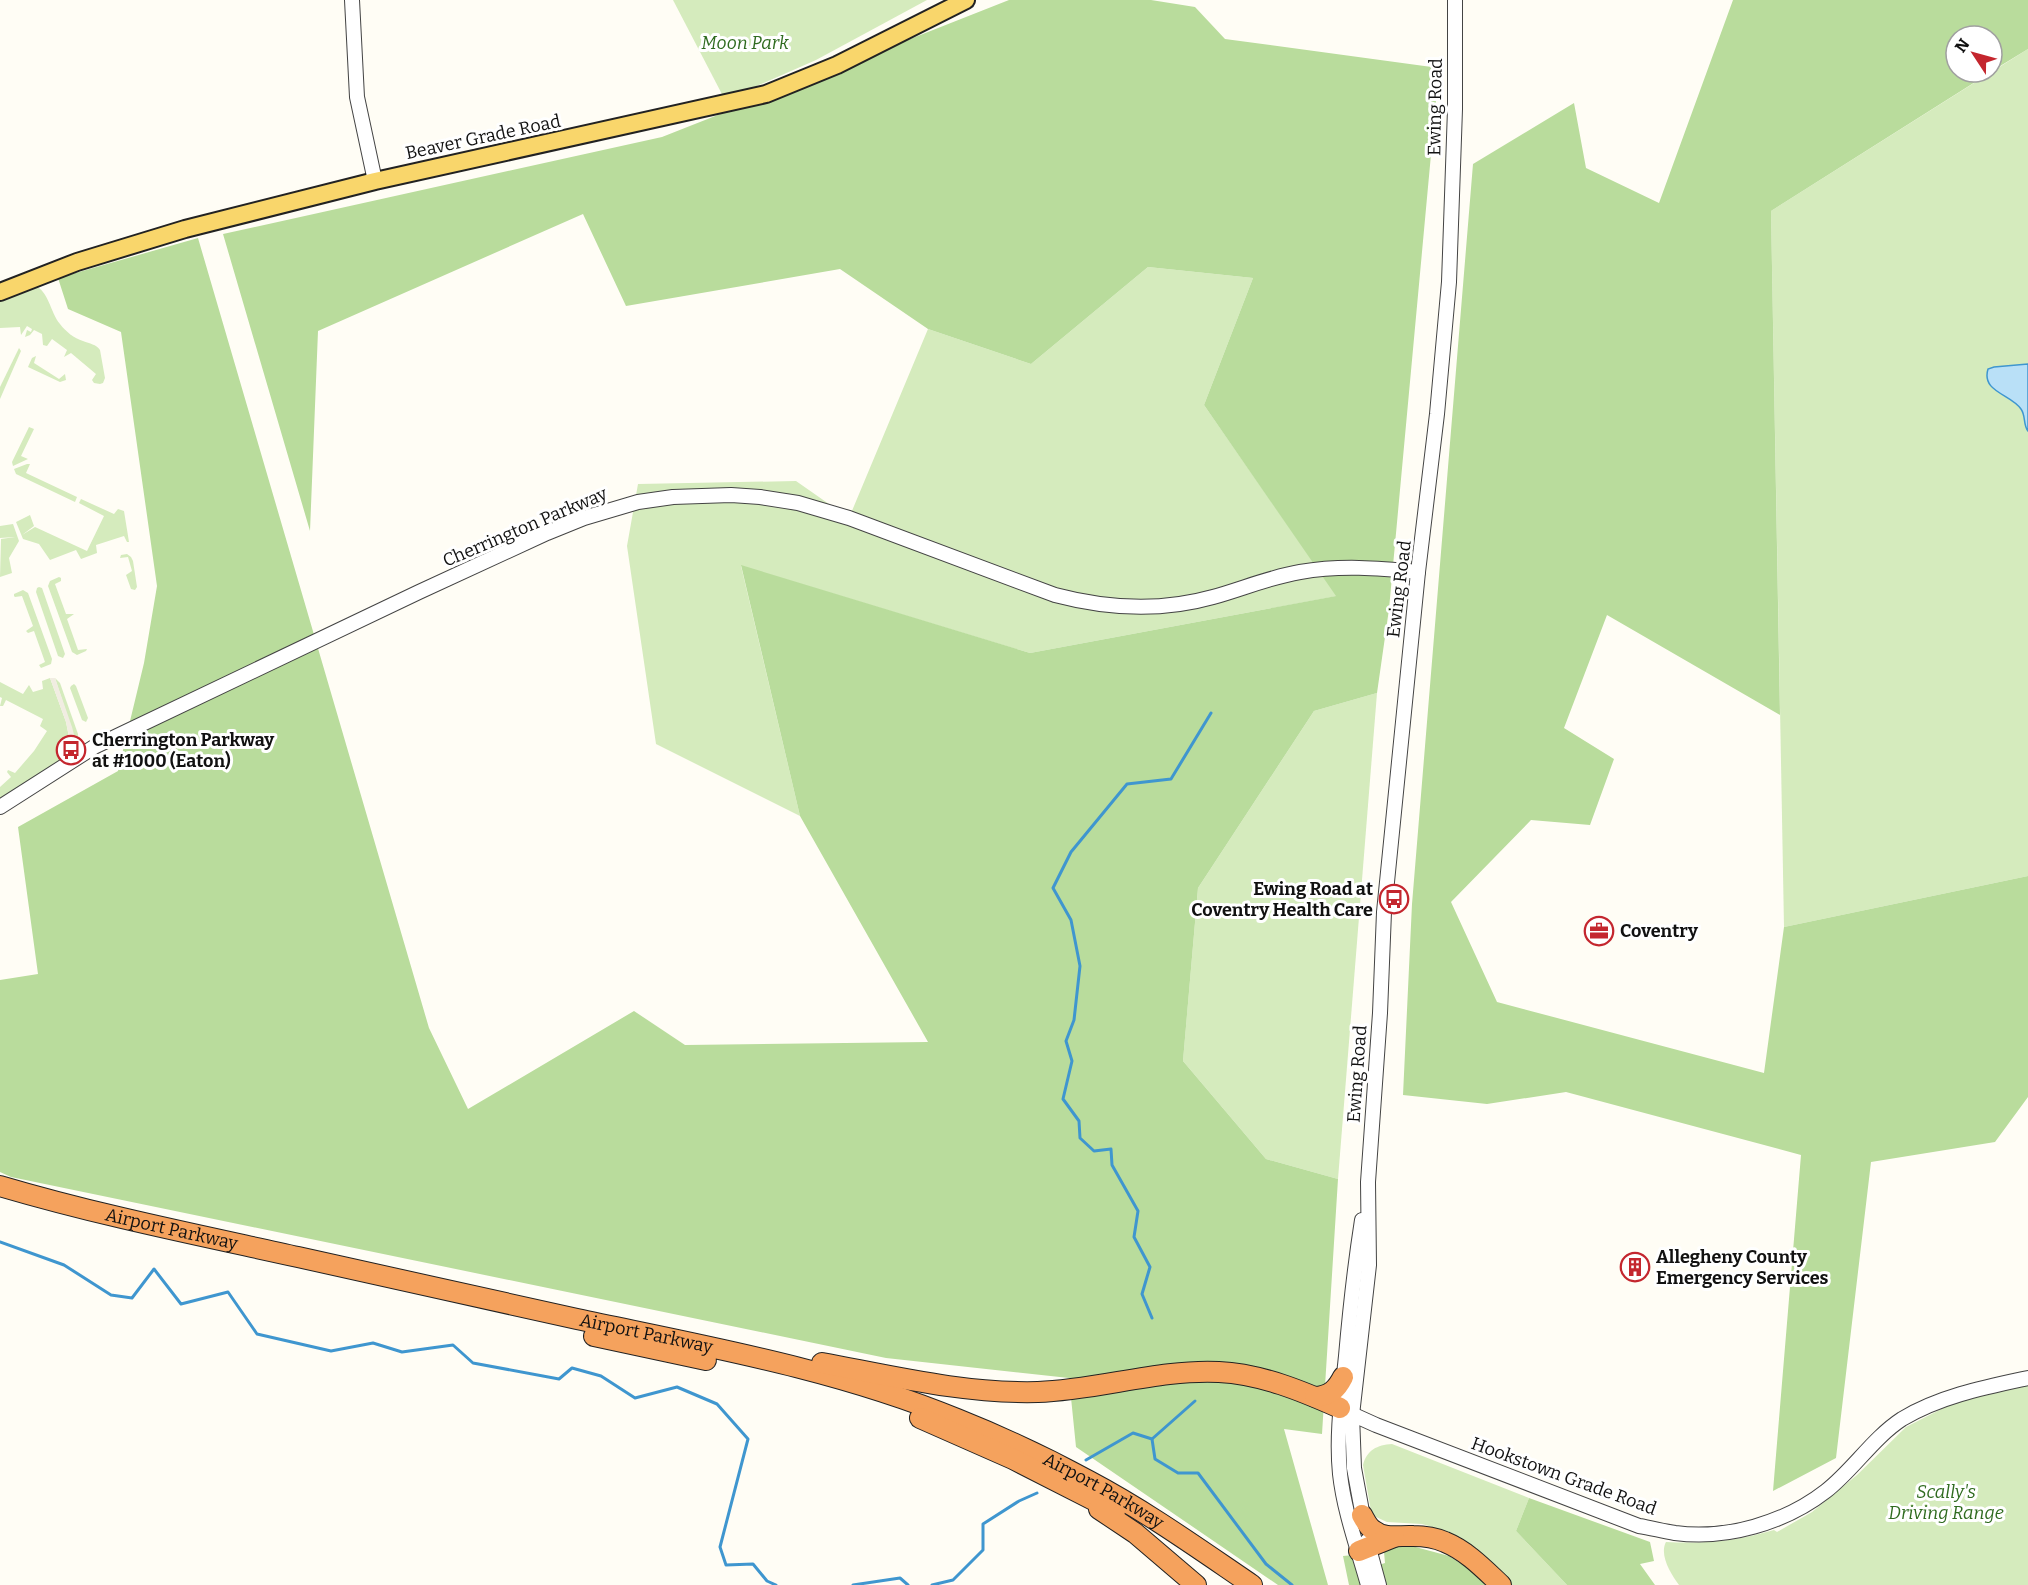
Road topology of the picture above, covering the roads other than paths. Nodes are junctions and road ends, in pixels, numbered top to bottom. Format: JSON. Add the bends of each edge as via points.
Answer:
{"nodes":[{"id":1,"x":352,"y":0,"type":"edge"},
{"id":2,"x":966,"y":0,"type":"edge"},
{"id":3,"x":1455,"y":0,"type":"edge"},
{"id":4,"x":375,"y":181,"type":"junction"},
{"id":5,"x":0,"y":292,"type":"edge"},
{"id":6,"x":1418,"y":572,"type":"junction"},
{"id":7,"x":0,"y":807,"type":"edge"},
{"id":8,"x":1368,"y":1182,"type":"junction"},
{"id":9,"x":0,"y":1186,"type":"edge"},
{"id":10,"x":0,"y":1199,"type":"edge"},
{"id":11,"x":648,"y":1333,"type":"junction"},
{"id":12,"x":1343,"y":1377,"type":"junction"},
{"id":13,"x":2028,"y":1378,"type":"edge"},
{"id":14,"x":1315,"y":1397,"type":"junction"},
{"id":15,"x":1346,"y":1411,"type":"junction"},
{"id":16,"x":1049,"y":1477,"type":"junction"},
{"id":17,"x":1362,"y":1515,"type":"junction"},
{"id":18,"x":1394,"y":1537,"type":"junction"},
{"id":19,"x":1366,"y":1559,"type":"junction"},
{"id":20,"x":1196,"y":1585,"type":"edge"},
{"id":21,"x":1231,"y":1585,"type":"edge"},
{"id":22,"x":1252,"y":1585,"type":"edge"},
{"id":23,"x":1368,"y":1585,"type":"edge"},
{"id":24,"x":1380,"y":1585,"type":"edge"},
{"id":25,"x":1501,"y":1585,"type":"edge"}],
"edges":[{"from":1,"to":4,"type":"street","via":[[357,98]]},
{"from":2,"to":4,"type":"main road","name":"Beaver Grade Road","via":[[837,65],[766,94]]},
{"from":3,"to":6,"type":"street","name":"Ewing Road","via":[[1449,282]]},
{"from":4,"to":5,"type":"main road","name":"Beaver Grade Road","via":[[105,252]]},
{"from":6,"to":7,"type":"street","name":"Cherrington Parkway","via":[[1329,568],[1279,576],[1180,605],[1115,607],[1055,595],[849,518],[798,503],[731,495],[652,499],[565,525],[418,592],[94,747]]},
{"from":6,"to":8,"type":"street","name":"Ewing Road","via":[[1384,912]]},
{"from":8,"to":12,"type":"street","name":"Ewing Road"},
{"from":8,"to":15,"type":"street","name":"Ewing Road","via":[[1369,1265]]},
{"from":9,"to":11,"type":"highway","name":"Airport Parkway","via":[[147,1224]]},
{"from":10,"to":16,"type":"highway","name":"Airport Parkway","via":[[120,1231],[739,1368],[880,1404]]},
{"from":11,"to":14,"type":"highway","via":[[945,1385],[1065,1391],[1175,1373],[1221,1372],[1268,1380]]},
{"from":11,"to":22,"type":"highway","name":"Airport Parkway","via":[[820,1374],[955,1418],[1092,1482]]},
{"from":12,"to":14,"type":"highway","via":[[1330,1393]]},
{"from":12,"to":15,"type":"street","name":"Ewing Road"},
{"from":13,"to":15,"type":"street","name":"Hookstown Grade Road","via":[[1928,1405],[1900,1421],[1826,1491],[1795,1511],[1769,1523],[1725,1533],[1676,1533],[1639,1526]]},
{"from":14,"to":15,"type":"highway"},
{"from":15,"to":17,"type":"street","name":"Ewing Road"},
{"from":15,"to":19,"type":"street","name":"Ewing Road","via":[[1339,1447],[1340,1476],[1347,1511]]},
{"from":16,"to":20,"type":"highway","via":[[1135,1533]]},
{"from":16,"to":21,"type":"highway","name":"Airport Parkway","via":[[1148,1529]]},
{"from":17,"to":18,"type":"highway","via":[[1373,1531]]},
{"from":17,"to":19,"type":"street","name":"Ewing Road"},
{"from":18,"to":19,"type":"highway"},
{"from":18,"to":25,"type":"highway","via":[[1422,1536],[1445,1542],[1474,1560]]},
{"from":19,"to":23,"type":"street","name":"Ewing Road"},
{"from":19,"to":24,"type":"street","name":"Ewing Road"}]}
